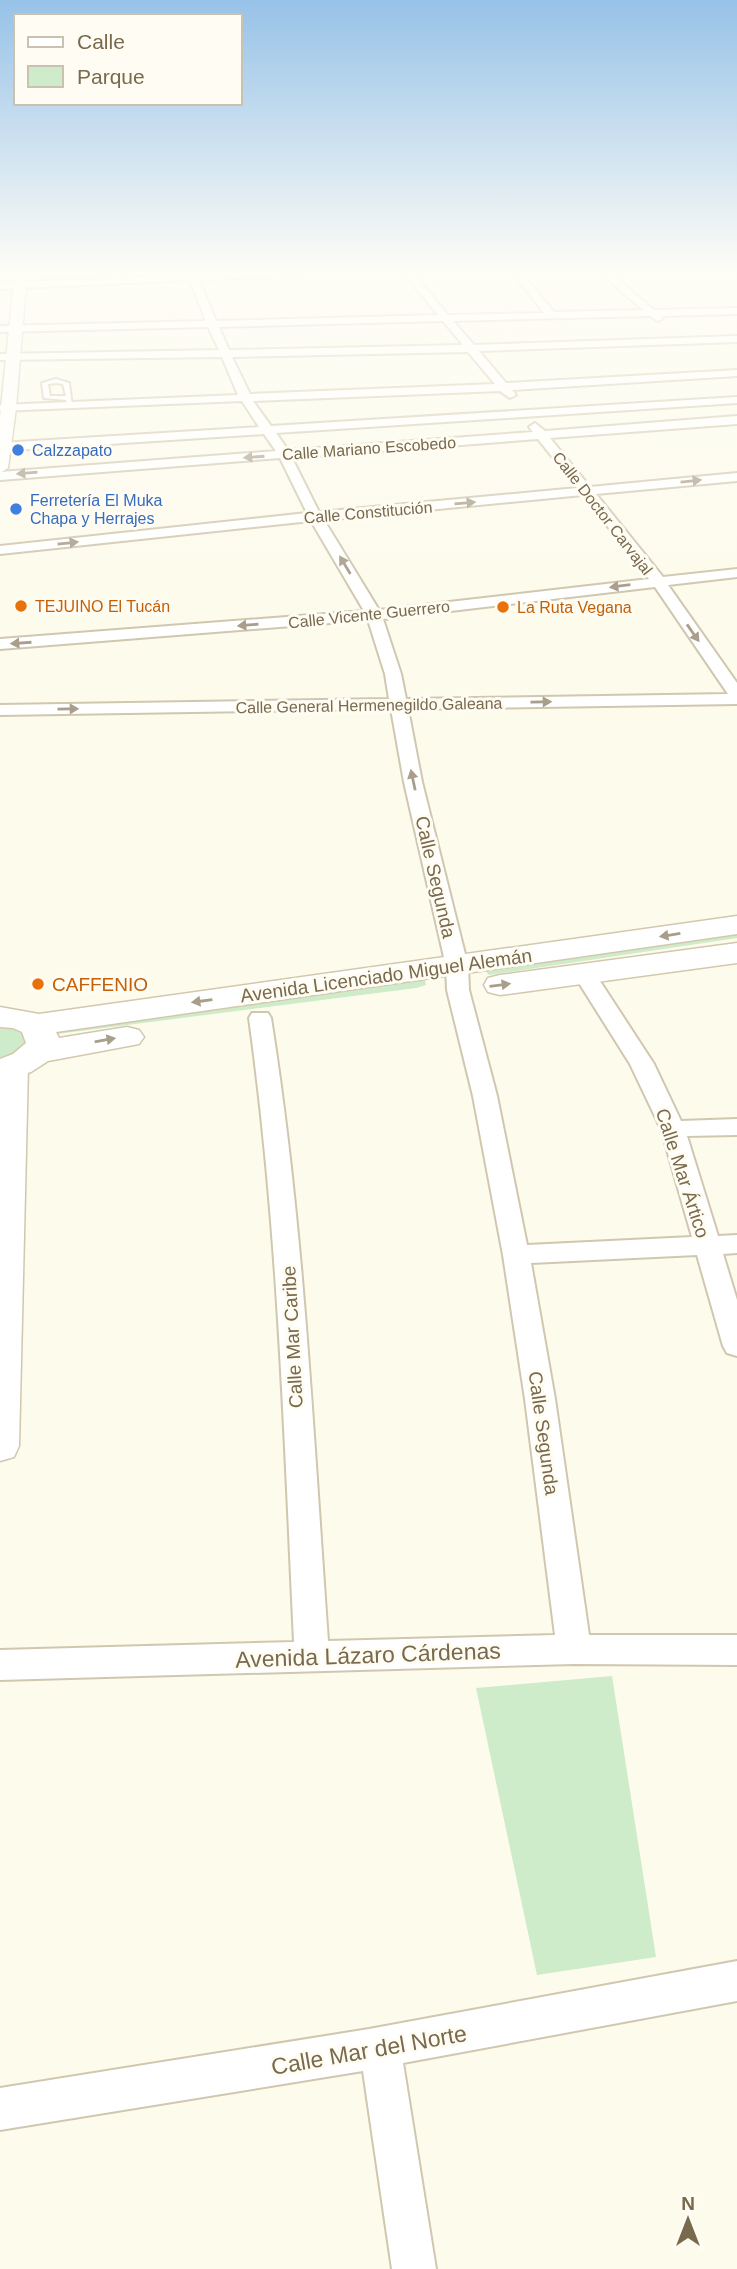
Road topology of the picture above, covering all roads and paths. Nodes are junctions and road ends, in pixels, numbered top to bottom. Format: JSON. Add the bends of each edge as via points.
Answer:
{"nodes":[{"id":1,"x":6,"y":378,"type":"edge"},
{"id":2,"x":237,"y":378,"type":"edge"},
{"id":3,"x":496,"y":378,"type":"edge"},
{"id":4,"x":651,"y":378,"type":"edge"},
{"id":5,"x":503,"y":387,"type":"junction"},
{"id":6,"x":246,"y":398,"type":"junction"},
{"id":7,"x":737,"y":400,"type":"edge"},
{"id":8,"x":69,"y":401,"type":"junction"},
{"id":9,"x":5,"y":408,"type":"edge"},
{"id":10,"x":525,"y":413,"type":"junction"},
{"id":11,"x":737,"y":420,"type":"edge"},
{"id":12,"x":268,"y":431,"type":"junction"},
{"id":13,"x":541,"y":436,"type":"junction"},
{"id":14,"x":1,"y":447,"type":"edge"},
{"id":15,"x":285,"y":455,"type":"junction"},
{"id":16,"x":0,"y":468,"type":"edge"},
{"id":17,"x":0,"y":476,"type":"edge"},
{"id":18,"x":737,"y":477,"type":"edge"},
{"id":19,"x":586,"y":492,"type":"junction"},
{"id":20,"x":315,"y":517,"type":"junction"},
{"id":21,"x":0,"y":550,"type":"edge"},
{"id":22,"x":737,"y":573,"type":"edge"},
{"id":23,"x":658,"y":581,"type":"junction"},
{"id":24,"x":374,"y":615,"type":"junction"},
{"id":25,"x":0,"y":644,"type":"edge"},
{"id":26,"x":737,"y":697,"type":"edge"},
{"id":27,"x":398,"y":704,"type":"junction"},
{"id":28,"x":0,"y":710,"type":"edge"},
{"id":29,"x":737,"y":925,"type":"edge"},
{"id":30,"x":737,"y":953,"type":"edge"},
{"id":31,"x":585,"y":975,"type":"junction"},
{"id":32,"x":457,"y":978,"type":"junction"},
{"id":33,"x":0,"y":1017,"type":"edge"},
{"id":34,"x":260,"y":1018,"type":"junction"},
{"id":35,"x":22,"y":1054,"type":"edge"},
{"id":36,"x":737,"y":1127,"type":"edge"},
{"id":37,"x":673,"y":1129,"type":"junction"},
{"id":38,"x":737,"y":1244,"type":"edge"},
{"id":39,"x":706,"y":1245,"type":"junction"},
{"id":40,"x":516,"y":1255,"type":"junction"},
{"id":41,"x":737,"y":1346,"type":"edge"},
{"id":42,"x":0,"y":1446,"type":"edge"},
{"id":43,"x":574,"y":1649,"type":"junction"},
{"id":44,"x":737,"y":1650,"type":"edge"},
{"id":45,"x":312,"y":1657,"type":"junction"},
{"id":46,"x":0,"y":1665,"type":"edge"},
{"id":47,"x":737,"y":1981,"type":"edge"},
{"id":48,"x":380,"y":2049,"type":"junction"},
{"id":49,"x":0,"y":2109,"type":"edge"},
{"id":50,"x":414,"y":2269,"type":"edge"}],
"edges":[{"from":1,"to":9,"type":"street"},
{"from":2,"to":6,"type":"street","name":"Calle Segunda"},
{"from":3,"to":5,"type":"street","name":"Calle Doctor Carvajal"},
{"from":4,"to":5,"type":"street"},
{"from":5,"to":6,"type":"street"},
{"from":5,"to":10,"type":"street","name":"Calle Doctor Carvajal"},
{"from":6,"to":8,"type":"street"},
{"from":6,"to":12,"type":"street","name":"Calle Segunda"},
{"from":7,"to":10,"type":"street"},
{"from":8,"to":8,"type":"lane","via":[[66,383],[45,383],[47,398]]},
{"from":8,"to":9,"type":"street"},
{"from":9,"to":14,"type":"street"},
{"from":10,"to":12,"type":"street"},
{"from":10,"to":13,"type":"street","name":"Calle Doctor Carvajal"},
{"from":11,"to":13,"type":"street","name":"Calle Mariano Escobedo"},
{"from":12,"to":14,"type":"street"},
{"from":12,"to":15,"type":"street","name":"Calle Segunda"},
{"from":13,"to":15,"type":"street","name":"Calle Mariano Escobedo"},
{"from":13,"to":19,"type":"street","name":"Calle Doctor Carvajal"},
{"from":14,"to":16,"type":"street"},
{"from":15,"to":17,"type":"street","name":"Calle Mariano Escobedo","one_way":true},
{"from":15,"to":20,"type":"street","name":"Calle Segunda"},
{"from":19,"to":18,"type":"street","name":"Calle Constitución","one_way":true},
{"from":20,"to":19,"type":"street","name":"Calle Constitución","one_way":true},
{"from":19,"to":23,"type":"street","name":"Calle Doctor Carvajal"},
{"from":21,"to":20,"type":"street","name":"Calle Constitución","one_way":true},
{"from":24,"to":20,"type":"street","name":"Calle Segunda","one_way":true},
{"from":22,"to":23,"type":"street","name":"Calle Vicente Guerrero"},
{"from":23,"to":24,"type":"street","name":"Calle Vicente Guerrero","one_way":true},
{"from":23,"to":26,"type":"street","name":"Calle Doctor Carvajal","one_way":true},
{"from":24,"to":25,"type":"street","name":"Calle Vicente Guerrero","one_way":true},
{"from":24,"to":27,"type":"street","name":"Calle Segunda"},
{"from":27,"to":26,"type":"street","name":"Calle General Hermenegildo Galeana","one_way":true},
{"from":28,"to":27,"type":"street","name":"Calle General Hermenegildo Galeana","one_way":true},
{"from":32,"to":27,"type":"street","name":"Calle Segunda","one_way":true},
{"from":29,"to":32,"type":"main road","name":"Avenida Licenciado Miguel Alemán","one_way":true},
{"from":30,"to":31,"type":"main road","name":"Avenida Licenciado Miguel Alemán"},
{"from":32,"to":31,"type":"main road","name":"Avenida Licenciado Miguel Alemán","one_way":true},
{"from":31,"to":37,"type":"street","name":"Calle Mar Ártico","via":[[642,1064]]},
{"from":32,"to":34,"type":"main road","name":"Avenida Licenciado Miguel Alemán"},
{"from":32,"to":35,"type":"main road","name":"Avenida Licenciado Miguel Alemán","one_way":true},
{"from":32,"to":40,"type":"street","name":"Calle Segunda"},
{"from":33,"to":35,"type":"main road","via":[[16,1018]]},
{"from":35,"to":34,"type":"main road","name":"Avenida Licenciado Miguel Alemán","one_way":true},
{"from":34,"to":45,"type":"street","name":"Calle Mar Caribe","via":[[286,1224]]},
{"from":35,"to":42,"type":"street","via":[[6,1215]]},
{"from":36,"to":37,"type":"street"},
{"from":37,"to":39,"type":"street","name":"Calle Mar Ártico"},
{"from":38,"to":39,"type":"street"},
{"from":39,"to":40,"type":"street"},
{"from":39,"to":41,"type":"street","name":"Calle Mar Ártico"},
{"from":40,"to":43,"type":"street","name":"Calle Segunda"},
{"from":43,"to":44,"type":"street","name":"Avenida Lázaro Cárdenas"},
{"from":43,"to":45,"type":"street","name":"Avenida Lázaro Cárdenas"},
{"from":45,"to":46,"type":"street","name":"Avenida Lázaro Cárdenas"},
{"from":47,"to":48,"type":"street","name":"Calle Mar del Norte"},
{"from":48,"to":49,"type":"street","name":"Calle Mar del Norte"},
{"from":48,"to":50,"type":"street"}]}
